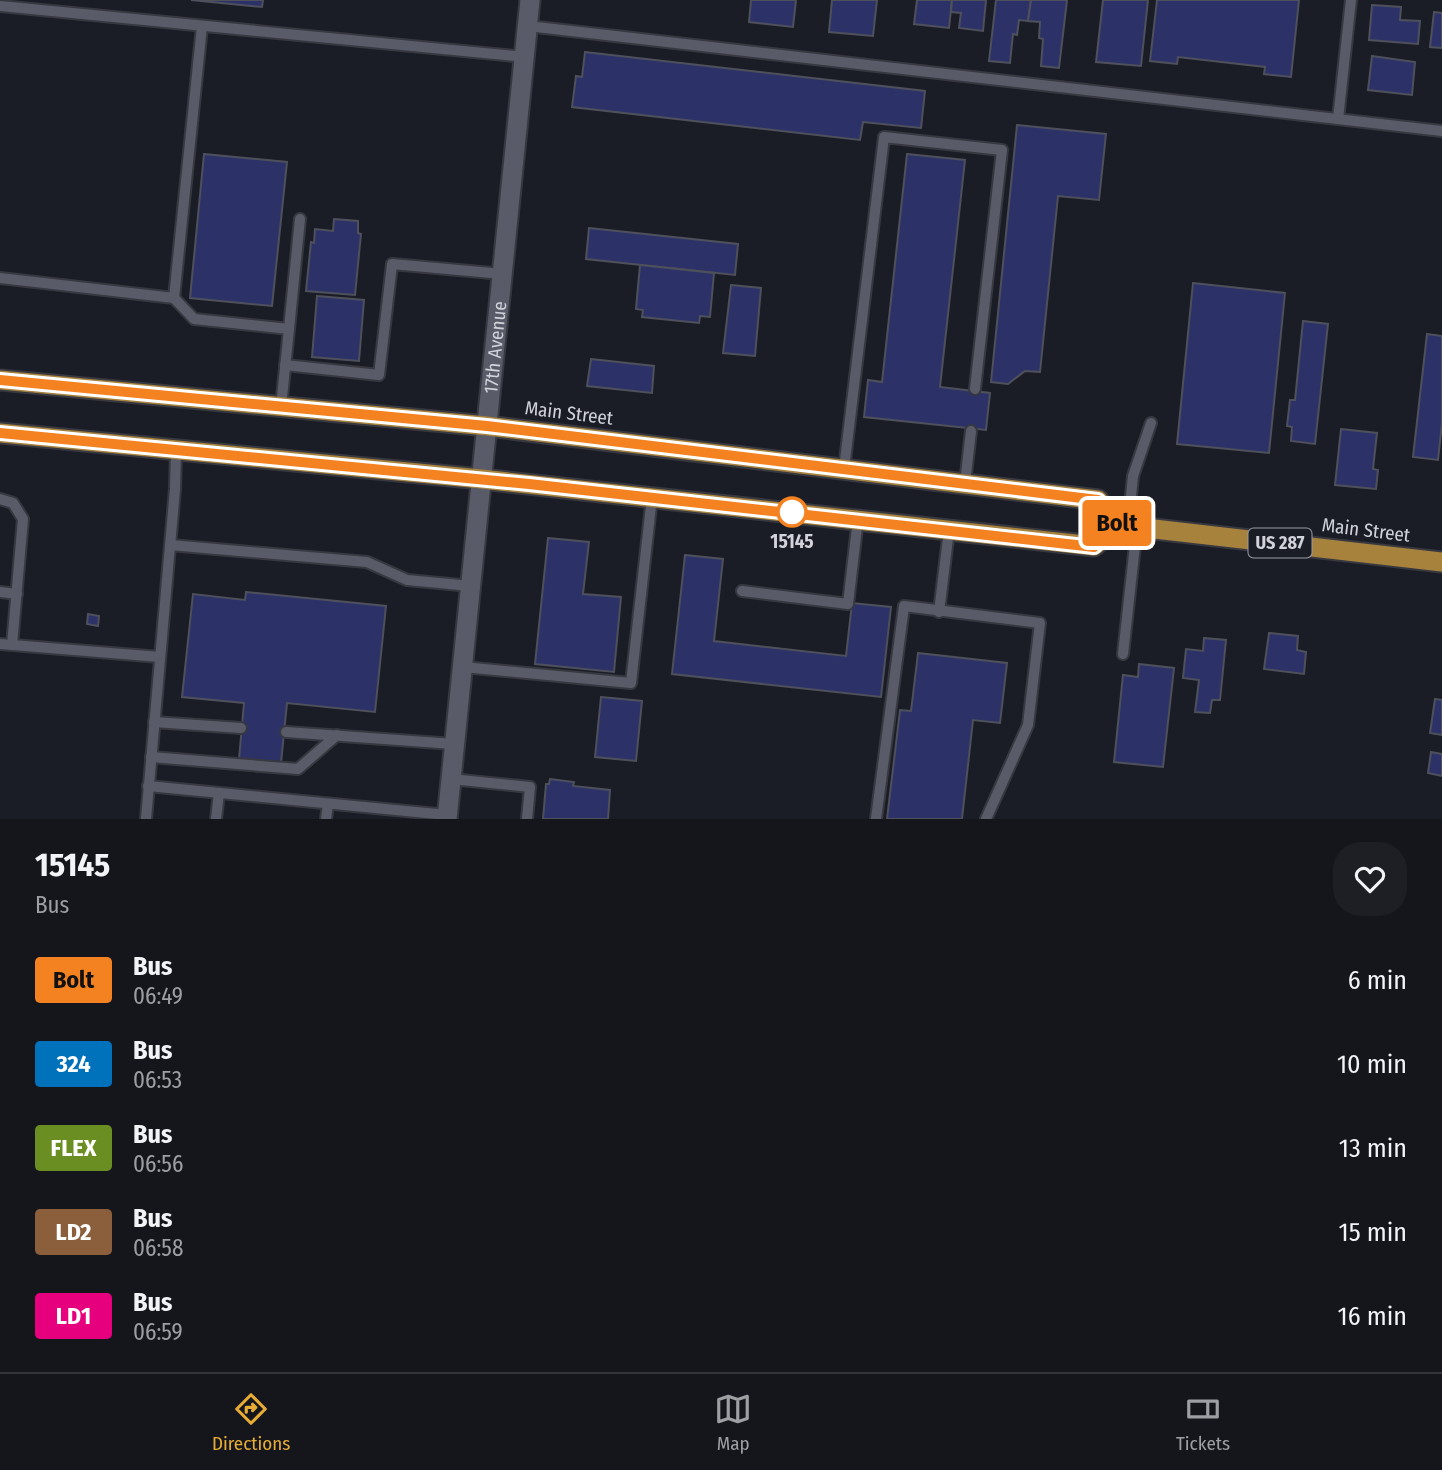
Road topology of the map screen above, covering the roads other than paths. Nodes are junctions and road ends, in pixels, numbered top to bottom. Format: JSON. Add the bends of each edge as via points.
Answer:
{"nodes":[{"id":1,"x":530,"y":0,"type":"edge"},
{"id":2,"x":1351,"y":0,"type":"edge"},
{"id":3,"x":0,"y":6,"type":"edge"},
{"id":4,"x":202,"y":26,"type":"junction"},
{"id":5,"x":528,"y":26,"type":"junction"},
{"id":6,"x":525,"y":57,"type":"junction"},
{"id":7,"x":1338,"y":119,"type":"junction"},
{"id":8,"x":1442,"y":131,"type":"edge"},
{"id":9,"x":300,"y":219,"type":"dead end"},
{"id":10,"x":503,"y":274,"type":"junction"},
{"id":11,"x":0,"y":278,"type":"edge"},
{"id":12,"x":174,"y":298,"type":"junction"},
{"id":13,"x":289,"y":329,"type":"junction"},
{"id":14,"x":285,"y":365,"type":"junction"},
{"id":15,"x":0,"y":380,"type":"edge"},
{"id":16,"x":975,"y":389,"type":"dead end"},
{"id":17,"x":281,"y":407,"type":"junction"},
{"id":18,"x":1151,"y":423,"type":"dead end"},
{"id":19,"x":487,"y":426,"type":"junction"},
{"id":20,"x":971,"y":431,"type":"dead end"},
{"id":21,"x":0,"y":433,"type":"edge"},
{"id":22,"x":176,"y":450,"type":"junction"},
{"id":23,"x":844,"y":469,"type":"junction"},
{"id":24,"x":481,"y":479,"type":"junction"},
{"id":25,"x":965,"y":484,"type":"junction"},
{"id":26,"x":652,"y":497,"type":"junction"},
{"id":27,"x":0,"y":499,"type":"edge"},
{"id":28,"x":858,"y":519,"type":"junction"},
{"id":29,"x":1128,"y":526,"type":"junction"},
{"id":30,"x":949,"y":530,"type":"junction"},
{"id":31,"x":170,"y":545,"type":"junction"},
{"id":32,"x":1442,"y":562,"type":"edge"},
{"id":33,"x":471,"y":586,"type":"junction"},
{"id":34,"x":742,"y":591,"type":"dead end"},
{"id":35,"x":0,"y":593,"type":"edge"},
{"id":36,"x":17,"y":594,"type":"junction"},
{"id":37,"x":939,"y":612,"type":"junction"},
{"id":38,"x":0,"y":643,"type":"edge"},
{"id":39,"x":12,"y":645,"type":"junction"},
{"id":40,"x":1123,"y":653,"type":"dead end"},
{"id":41,"x":160,"y":657,"type":"junction"},
{"id":42,"x":463,"y":667,"type":"junction"},
{"id":43,"x":154,"y":722,"type":"junction"},
{"id":44,"x":241,"y":728,"type":"dead end"},
{"id":45,"x":286,"y":732,"type":"dead end"},
{"id":46,"x":337,"y":735,"type":"junction"},
{"id":47,"x":454,"y":744,"type":"junction"},
{"id":48,"x":151,"y":757,"type":"junction"},
{"id":49,"x":451,"y":779,"type":"junction"},
{"id":50,"x":148,"y":786,"type":"junction"},
{"id":51,"x":219,"y":793,"type":"junction"},
{"id":52,"x":328,"y":804,"type":"junction"},
{"id":53,"x":447,"y":817,"type":"edge"},
{"id":54,"x":146,"y":819,"type":"edge"},
{"id":55,"x":216,"y":819,"type":"edge"},
{"id":56,"x":326,"y":819,"type":"edge"},
{"id":57,"x":527,"y":819,"type":"edge"},
{"id":58,"x":876,"y":819,"type":"edge"},
{"id":59,"x":986,"y":819,"type":"edge"}],
"edges":[{"from":1,"to":5,"type":"main road","name":"17th Avenue"},
{"from":2,"to":7,"type":"lane"},
{"from":3,"to":4,"type":"lane"},
{"from":4,"to":6,"type":"lane"},
{"from":4,"to":12,"type":"lane"},
{"from":5,"to":6,"type":"main road","name":"17th Avenue"},
{"from":5,"to":7,"type":"lane"},
{"from":6,"to":10,"type":"main road","name":"17th Avenue"},
{"from":7,"to":8,"type":"lane"},
{"from":9,"to":13,"type":"lane"},
{"from":10,"to":14,"type":"lane","via":[[392,264],[379,375]]},
{"from":10,"to":19,"type":"main road","name":"17th Avenue"},
{"from":11,"to":12,"type":"lane"},
{"from":12,"to":13,"type":"lane","via":[[194,319]]},
{"from":13,"to":14,"type":"lane"},
{"from":14,"to":17,"type":"lane"},
{"from":15,"to":17,"type":"highway","name":"Main Street"},
{"from":16,"to":23,"type":"lane","via":[[1002,150],[884,137]]},
{"from":17,"to":19,"type":"highway","name":"Main Street"},
{"from":18,"to":29,"type":"lane","via":[[1133,476]]},
{"from":19,"to":23,"type":"highway","name":"Main Street"},
{"from":19,"to":24,"type":"main road","name":"17th Avenue"},
{"from":20,"to":25,"type":"lane"},
{"from":21,"to":22,"type":"highway"},
{"from":22,"to":24,"type":"highway"},
{"from":22,"to":31,"type":"lane"},
{"from":23,"to":25,"type":"highway","name":"Main Street"},
{"from":24,"to":26,"type":"highway"},
{"from":24,"to":33,"type":"main road","name":"17th Avenue"},
{"from":25,"to":29,"type":"highway","name":"Main Street","via":[[1098,500]]},
{"from":26,"to":28,"type":"highway"},
{"from":26,"to":42,"type":"lane","via":[[631,683]]},
{"from":27,"to":36,"type":"lane","via":[[13,503],[23,519]]},
{"from":28,"to":30,"type":"highway"},
{"from":28,"to":34,"type":"lane","via":[[848,604]]},
{"from":29,"to":30,"type":"highway","via":[[1094,547]]},
{"from":29,"to":32,"type":"highway","name":"Main Street","number":"US 287"},
{"from":29,"to":40,"type":"lane"},
{"from":30,"to":37,"type":"lane"},
{"from":31,"to":33,"type":"lane","via":[[367,562],[407,580]]},
{"from":31,"to":41,"type":"lane"},
{"from":33,"to":42,"type":"main road","name":"17th Avenue"},
{"from":35,"to":36,"type":"lane"},
{"from":36,"to":39,"type":"lane"},
{"from":37,"to":58,"type":"lane","via":[[904,606]]},
{"from":37,"to":59,"type":"lane","via":[[1040,623],[1028,725]]},
{"from":38,"to":39,"type":"lane"},
{"from":39,"to":41,"type":"lane"},
{"from":41,"to":43,"type":"lane"},
{"from":42,"to":47,"type":"main road","name":"17th Avenue"},
{"from":43,"to":44,"type":"lane"},
{"from":43,"to":48,"type":"lane"},
{"from":45,"to":46,"type":"lane"},
{"from":46,"to":47,"type":"lane"},
{"from":46,"to":48,"type":"lane","via":[[298,769]]},
{"from":47,"to":49,"type":"main road","name":"17th Avenue"},
{"from":48,"to":50,"type":"lane"},
{"from":49,"to":53,"type":"main road","name":"17th Avenue"},
{"from":49,"to":57,"type":"lane","via":[[530,787]]},
{"from":50,"to":51,"type":"lane"},
{"from":50,"to":54,"type":"lane"},
{"from":51,"to":52,"type":"lane"},
{"from":51,"to":55,"type":"lane"},
{"from":52,"to":53,"type":"lane"},
{"from":52,"to":56,"type":"lane"}]}
